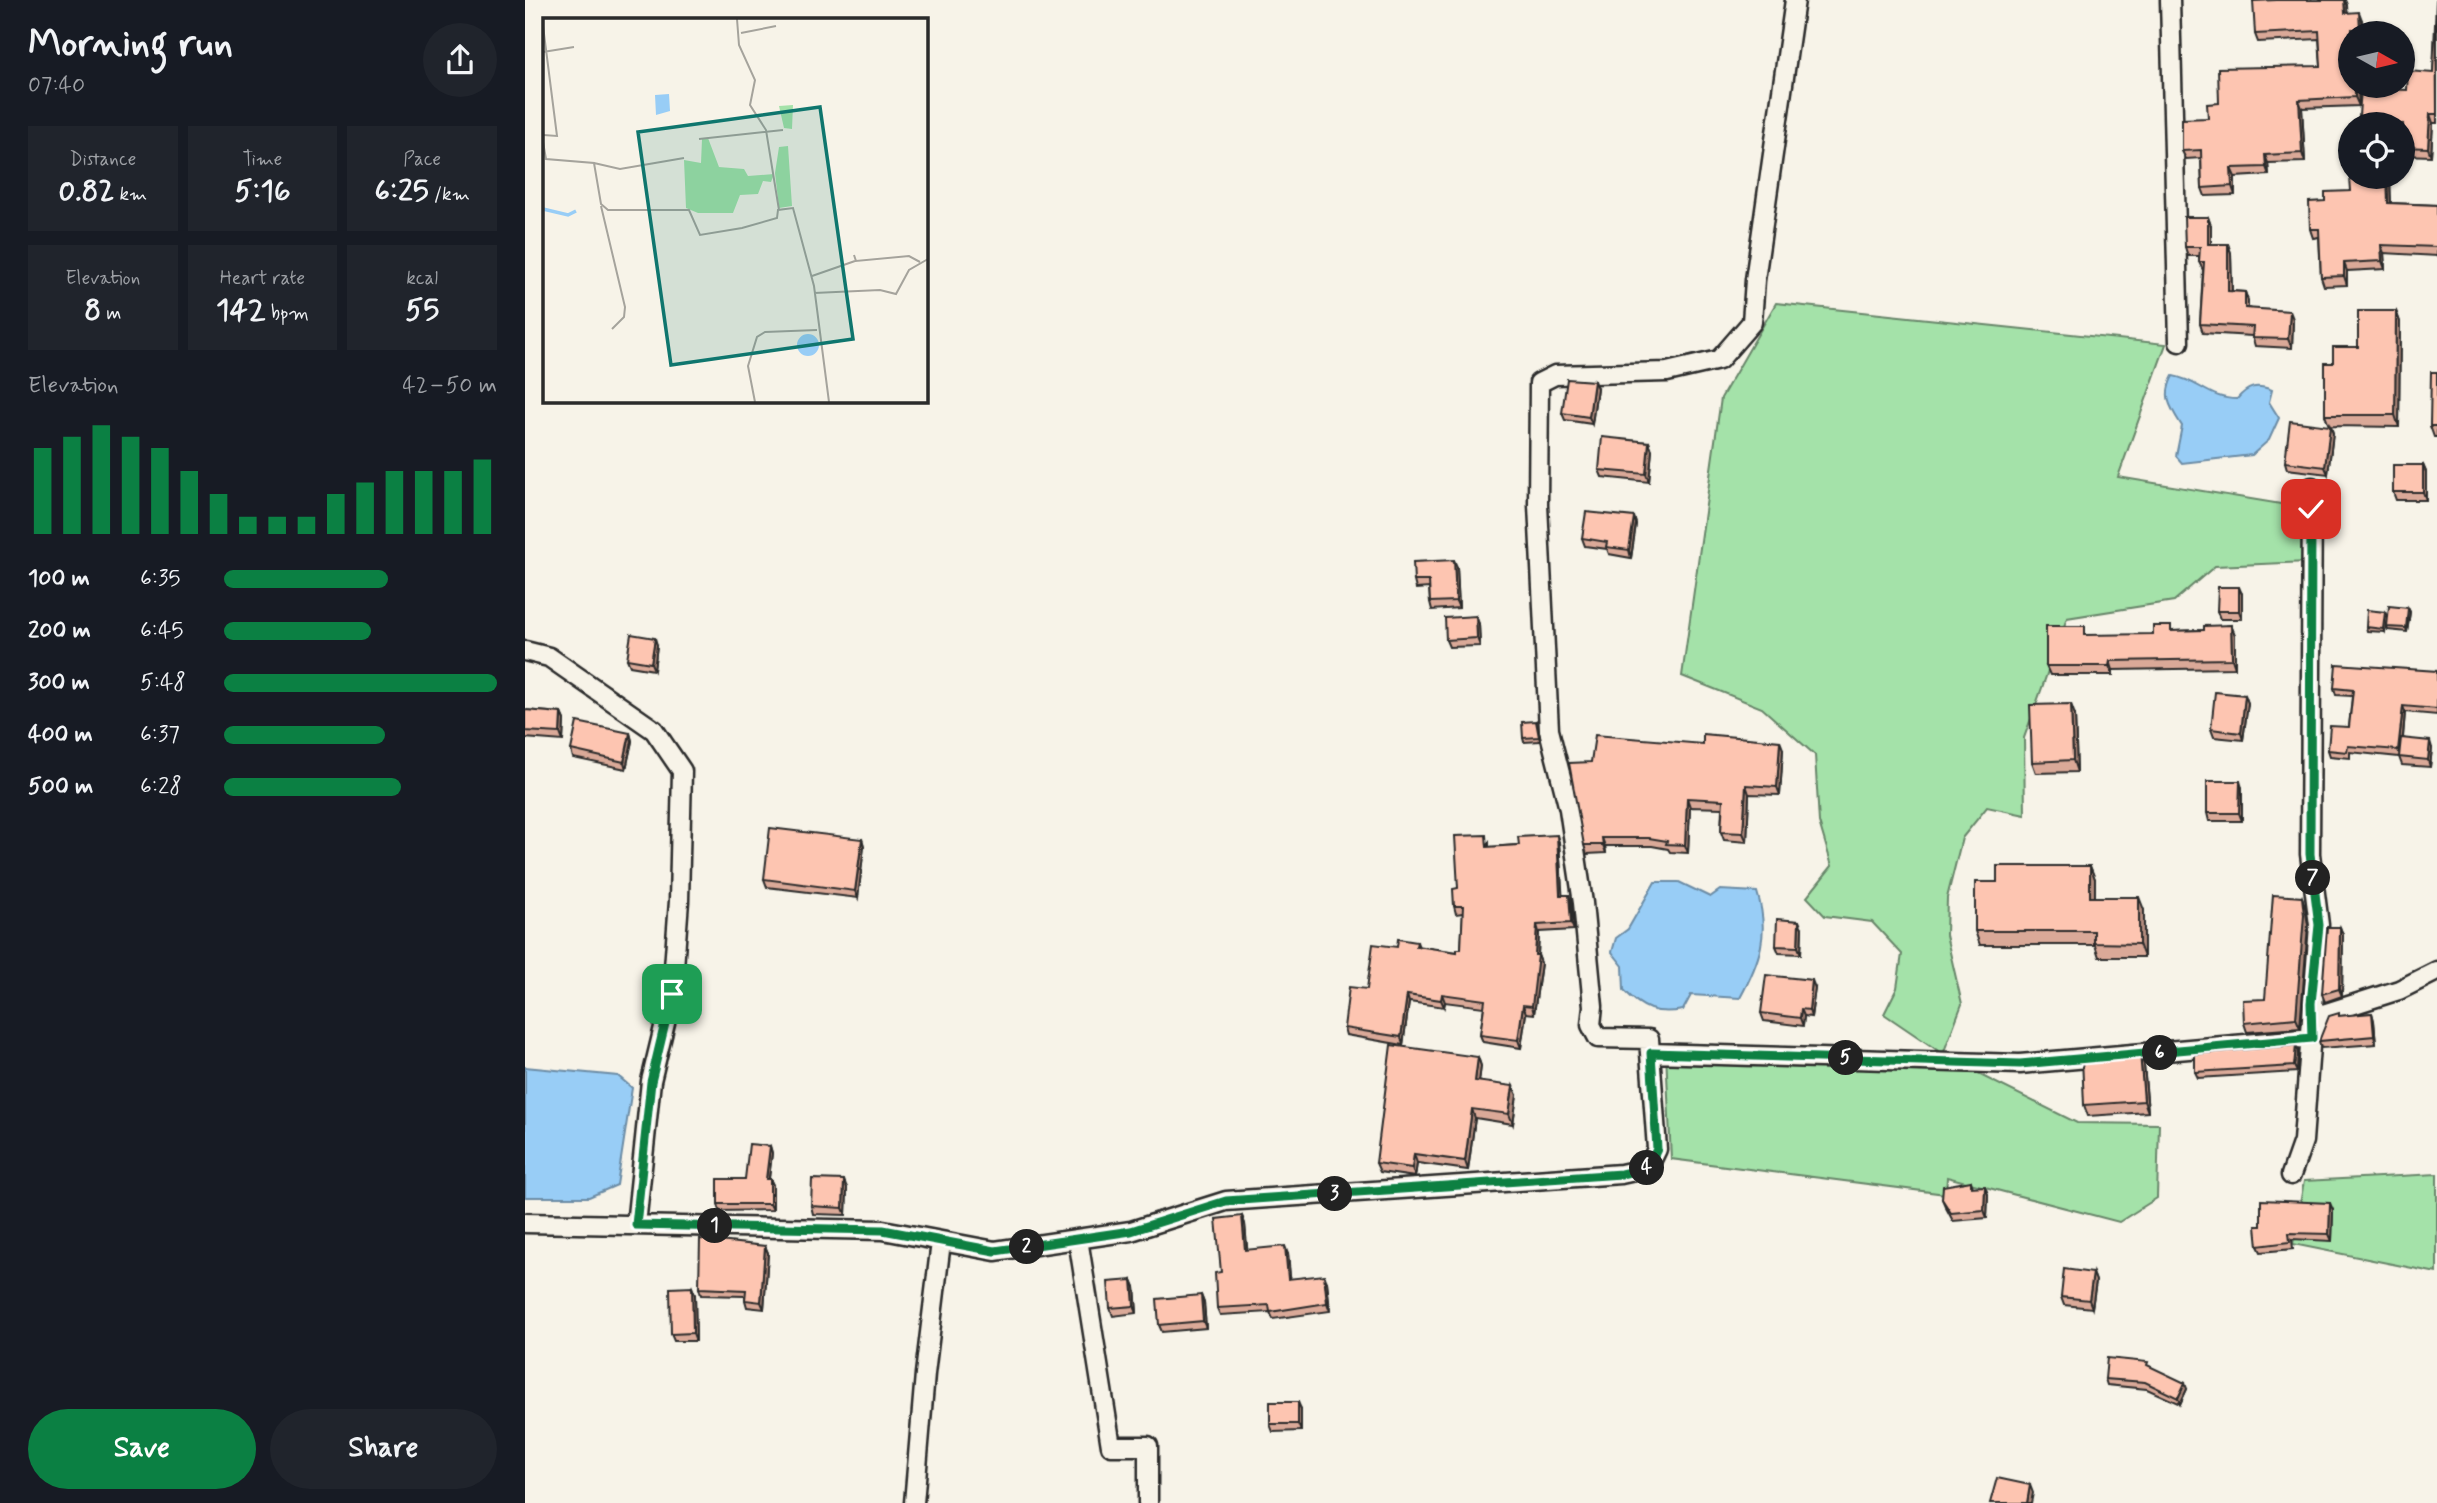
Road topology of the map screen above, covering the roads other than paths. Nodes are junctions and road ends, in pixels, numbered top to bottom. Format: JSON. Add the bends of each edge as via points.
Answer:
{"nodes":[{"id":1,"x":1795,"y":0,"type":"edge"},
{"id":2,"x":2170,"y":0,"type":"edge"},
{"id":3,"x":2179,"y":342,"type":"dead end"},
{"id":4,"x":2312,"y":487,"type":"dead end"},
{"id":5,"x":525,"y":651,"type":"edge"},
{"id":6,"x":2437,"y":971,"type":"edge"},
{"id":7,"x":2312,"y":1038,"type":"junction"},
{"id":8,"x":1651,"y":1053,"type":"junction"},
{"id":9,"x":2291,"y":1175,"type":"dead end"},
{"id":10,"x":525,"y":1223,"type":"edge"},
{"id":11,"x":636,"y":1225,"type":"junction"},
{"id":12,"x":1078,"y":1239,"type":"junction"},
{"id":13,"x":941,"y":1242,"type":"junction"},
{"id":14,"x":914,"y":1503,"type":"edge"},
{"id":15,"x":1148,"y":1503,"type":"edge"}],
"edges":[{"from":1,"to":8,"type":"street","via":[[1752,322],[1719,360],[1667,372],[1555,375],[1539,383],[1538,505],[1549,730],[1569,809],[1583,903],[1591,1025],[1598,1038],[1649,1039]]},
{"from":2,"to":3,"type":"street"},
{"from":4,"to":7,"type":"street","via":[[2310,854],[2319,925]]},
{"from":5,"to":11,"type":"street","via":[[549,657],[654,730],[682,771],[681,876],[672,994],[651,1082]]},
{"from":6,"to":7,"type":"street","via":[[2399,990],[2323,1014]]},
{"from":7,"to":8,"type":"street","via":[[2020,1064]]},
{"from":7,"to":9,"type":"street","via":[[2303,1141]]},
{"from":8,"to":12,"type":"street","via":[[1657,1149],[1648,1168],[1434,1189],[1226,1201],[1131,1231]]},
{"from":10,"to":11,"type":"street"},
{"from":11,"to":13,"type":"street","via":[[883,1230]]},
{"from":12,"to":13,"type":"street","via":[[995,1251]]},
{"from":12,"to":15,"type":"street","via":[[1111,1446],[1148,1446]]},
{"from":13,"to":14,"type":"street"}]}
